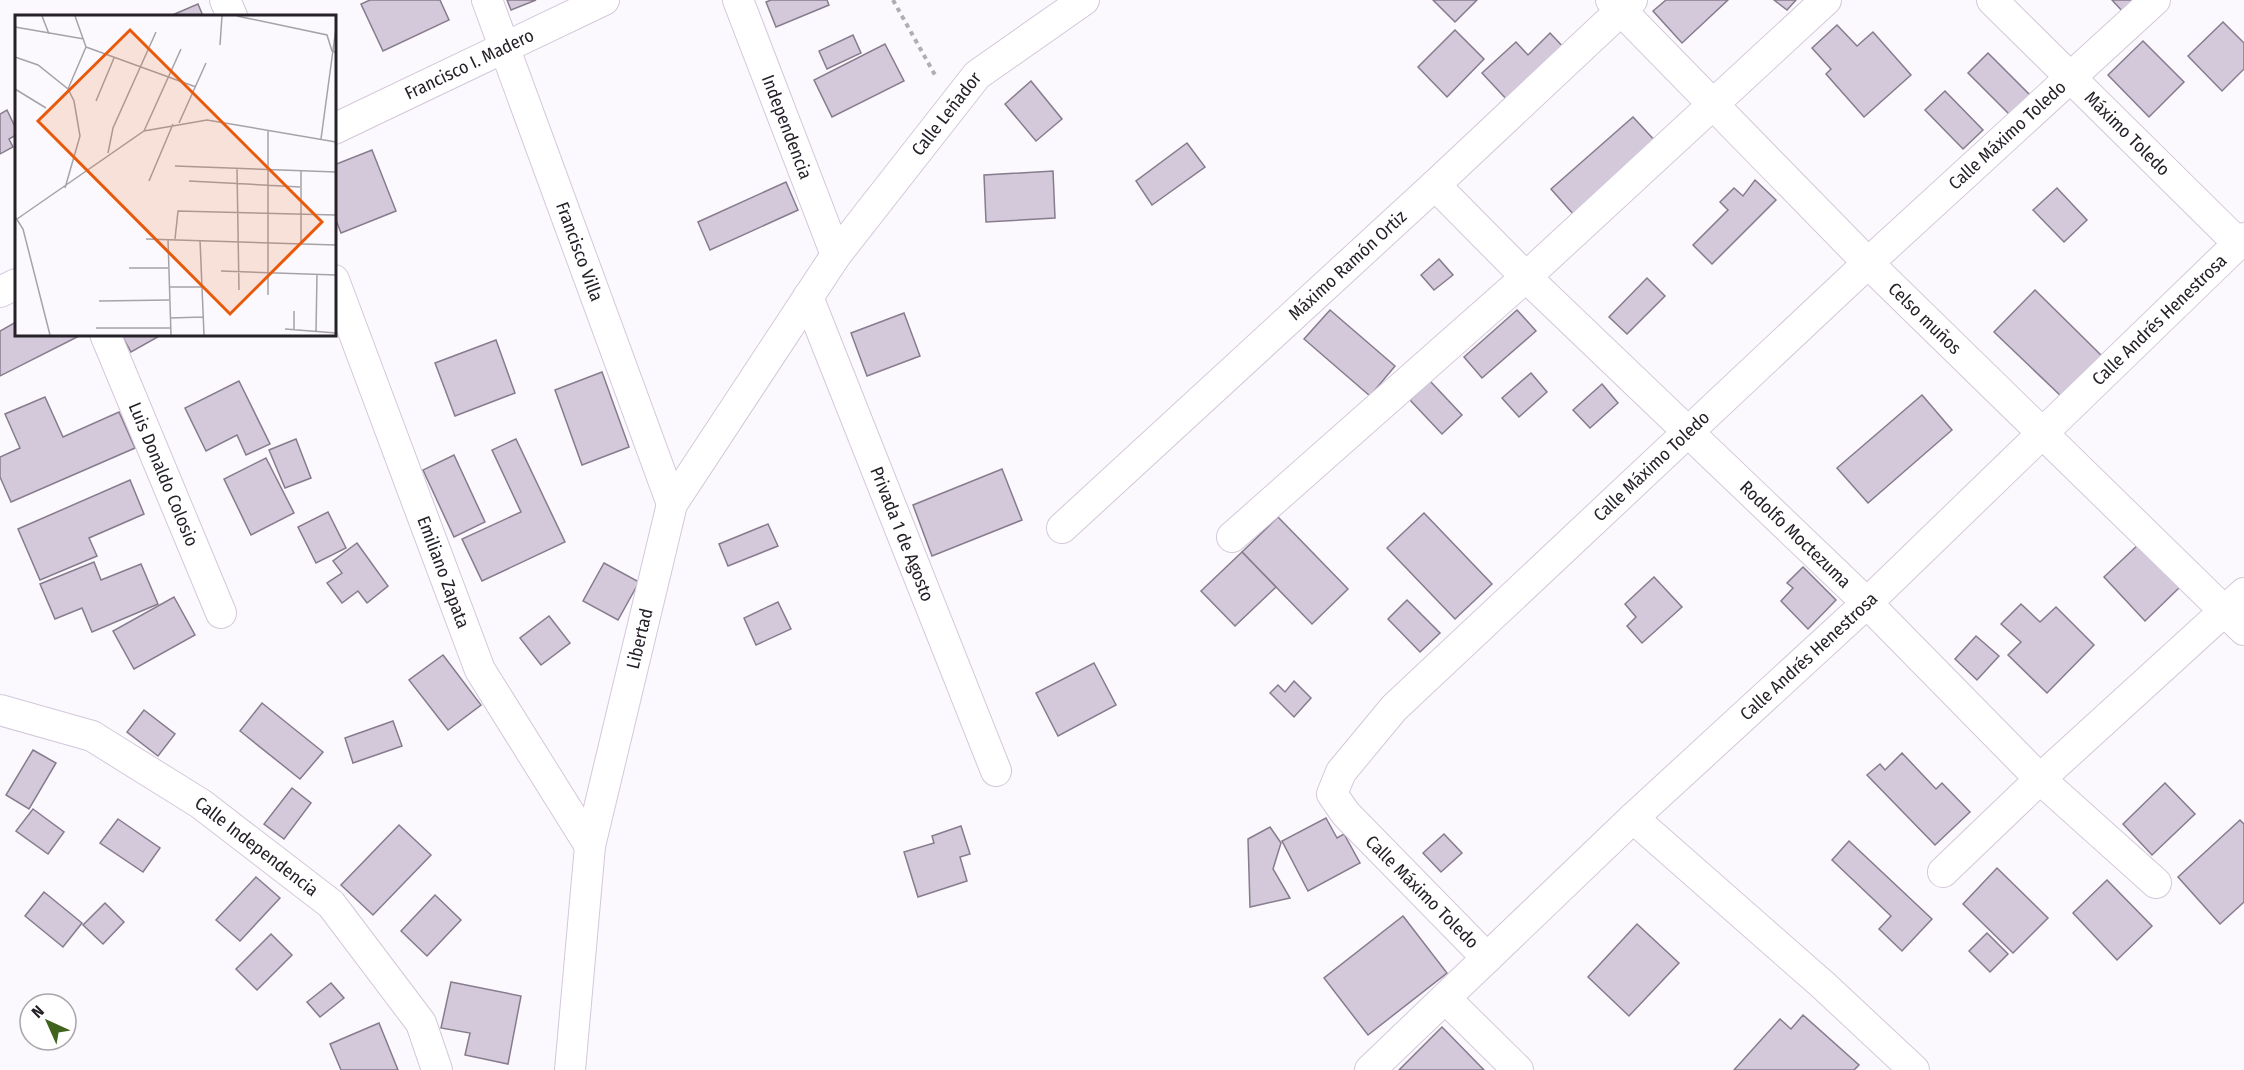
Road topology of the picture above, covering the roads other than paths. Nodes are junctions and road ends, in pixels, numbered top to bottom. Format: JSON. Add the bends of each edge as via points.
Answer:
{"nodes":[{"id":1,"x":225,"y":0,"type":"edge"},
{"id":2,"x":487,"y":0,"type":"edge"},
{"id":3,"x":604,"y":0,"type":"edge"},
{"id":4,"x":738,"y":0,"type":"edge"},
{"id":5,"x":1084,"y":0,"type":"edge"},
{"id":6,"x":1826,"y":0,"type":"edge"},
{"id":7,"x":1992,"y":0,"type":"edge"},
{"id":8,"x":2155,"y":0,"type":"edge"},
{"id":9,"x":1621,"y":3,"type":"edge"},
{"id":10,"x":232,"y":15,"type":"edge"},
{"id":11,"x":505,"y":47,"type":"junction"},
{"id":12,"x":2070,"y":78,"type":"junction"},
{"id":13,"x":1713,"y":105,"type":"junction"},
{"id":14,"x":336,"y":128,"type":"edge"},
{"id":15,"x":1435,"y":185,"type":"junction"},
{"id":16,"x":2241,"y":241,"type":"edge"},
{"id":17,"x":836,"y":255,"type":"junction"},
{"id":18,"x":1868,"y":263,"type":"junction"},
{"id":19,"x":1526,"y":277,"type":"junction"},
{"id":20,"x":15,"y":284,"type":"edge"},
{"id":21,"x":336,"y":285,"type":"edge"},
{"id":22,"x":0,"y":292,"type":"edge"},
{"id":23,"x":808,"y":297,"type":"junction"},
{"id":24,"x":106,"y":336,"type":"edge"},
{"id":25,"x":1686,"y":432,"type":"junction"},
{"id":26,"x":2043,"y":434,"type":"junction"},
{"id":27,"x":672,"y":504,"type":"junction"},
{"id":28,"x":1062,"y":528,"type":"dead end"},
{"id":29,"x":1232,"y":537,"type":"dead end"},
{"id":30,"x":1867,"y":603,"type":"junction"},
{"id":31,"x":2238,"y":611,"type":"edge"},
{"id":32,"x":221,"y":613,"type":"dead end"},
{"id":33,"x":0,"y":710,"type":"edge"},
{"id":34,"x":996,"y":771,"type":"dead end"},
{"id":35,"x":2040,"y":779,"type":"junction"},
{"id":36,"x":1633,"y":818,"type":"junction"},
{"id":37,"x":590,"y":846,"type":"junction"},
{"id":38,"x":1943,"y":872,"type":"dead end"},
{"id":39,"x":2156,"y":883,"type":"dead end"},
{"id":40,"x":1487,"y":958,"type":"junction"},
{"id":41,"x":1446,"y":999,"type":"junction"},
{"id":42,"x":437,"y":1070,"type":"edge"},
{"id":43,"x":570,"y":1070,"type":"edge"},
{"id":44,"x":1370,"y":1070,"type":"edge"},
{"id":45,"x":1518,"y":1070,"type":"edge"},
{"id":46,"x":1914,"y":1070,"type":"edge"}],
"edges":[{"from":1,"to":10,"type":"street"},
{"from":2,"to":11,"type":"street","name":"Francisco Villa"},
{"from":3,"to":11,"type":"street","name":"Francisco I. Madero"},
{"from":4,"to":17,"type":"street","name":"Independencia"},
{"from":5,"to":17,"type":"street","name":"Calle Leñador","via":[[977,75]]},
{"from":6,"to":13,"type":"street"},
{"from":7,"to":12,"type":"street","name":"Máximo Toledo"},
{"from":8,"to":12,"type":"street","name":"Calle Máximo Toledo"},
{"from":9,"to":13,"type":"street","name":"Celso muños"},
{"from":9,"to":15,"type":"street","name":"Máximo Ramón Ortiz"},
{"from":11,"to":14,"type":"street","name":"Francisco I. Madero"},
{"from":11,"to":27,"type":"street","name":"Francisco Villa"},
{"from":12,"to":16,"type":"street","name":"Máximo Toledo"},
{"from":12,"to":18,"type":"street","name":"Calle Máximo Toledo"},
{"from":13,"to":18,"type":"street","name":"Celso muños"},
{"from":13,"to":19,"type":"street"},
{"from":15,"to":19,"type":"street","name":"Rodolfo Moctezuma"},
{"from":15,"to":28,"type":"street","name":"Máximo Ramón Ortiz"},
{"from":16,"to":26,"type":"street","name":"Calle Andrés Henestrosa"},
{"from":17,"to":23,"type":"street","name":"Libertad"},
{"from":18,"to":25,"type":"street","name":"Calle Máximo Toledo"},
{"from":18,"to":26,"type":"street","name":"Celso muños"},
{"from":19,"to":25,"type":"street","name":"Rodolfo Moctezuma"},
{"from":19,"to":29,"type":"street"},
{"from":20,"to":22,"type":"street"},
{"from":21,"to":37,"type":"street","name":"Emiliano Zapata","via":[[480,670]]},
{"from":23,"to":27,"type":"street","name":"Libertad"},
{"from":23,"to":34,"type":"street","name":"Privada 1 de Agosto"},
{"from":24,"to":32,"type":"street","name":"Luis Donaldo Colosio"},
{"from":25,"to":30,"type":"street","name":"Rodolfo Moctezuma"},
{"from":25,"to":40,"type":"street","name":"Calle Máximo Toledo","via":[[1394,708],[1341,772],[1332,794],[1346,814]]},
{"from":26,"to":30,"type":"street","name":"Calle Andrés Henestrosa"},
{"from":26,"to":31,"type":"street","name":"Celso muños"},
{"from":27,"to":37,"type":"street","name":"Libertad"},
{"from":30,"to":35,"type":"street","name":"Rodolfo Moctezuma"},
{"from":30,"to":36,"type":"street","name":"Calle Andrés Henestrosa"},
{"from":31,"to":35,"type":"street"},
{"from":33,"to":42,"type":"street","name":"Calle Independencia","via":[[92,736],[201,804],[331,904],[421,1023]]},
{"from":35,"to":38,"type":"street"},
{"from":35,"to":39,"type":"street","name":"Rodolfo Moctezuma"},
{"from":36,"to":40,"type":"street","name":"Calle Andrés Henestrosa"},
{"from":36,"to":46,"type":"street"},
{"from":37,"to":43,"type":"street","name":"Libertad"},
{"from":40,"to":41,"type":"street","name":"Calle Andrés Henestrosa"},
{"from":41,"to":44,"type":"street","name":"Calle Andrés Henestrosa"},
{"from":41,"to":45,"type":"street"}]}
